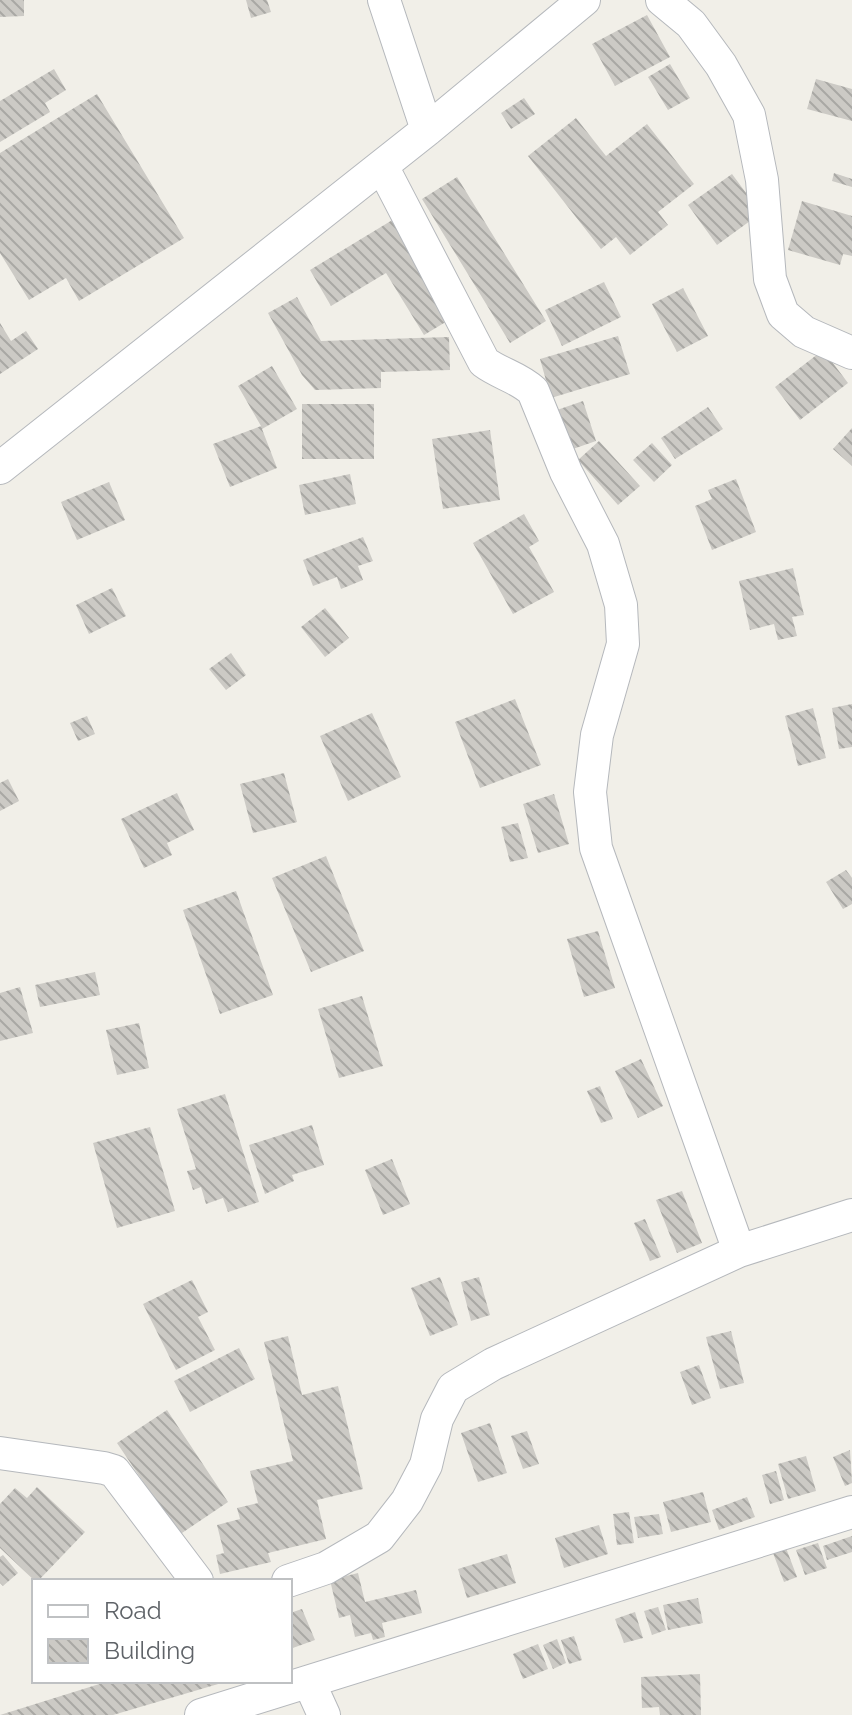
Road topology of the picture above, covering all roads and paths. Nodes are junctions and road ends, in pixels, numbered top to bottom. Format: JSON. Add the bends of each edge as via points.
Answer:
{"nodes":[{"id":1,"x":384,"y":0,"type":"edge"},
{"id":2,"x":584,"y":0,"type":"edge"},
{"id":3,"x":662,"y":0,"type":"edge"},
{"id":4,"x":427,"y":130,"type":"junction"},
{"id":5,"x":382,"y":166,"type":"junction"},
{"id":6,"x":852,"y":353,"type":"edge"},
{"id":7,"x":0,"y":468,"type":"edge"},
{"id":8,"x":852,"y":1215,"type":"edge"},
{"id":9,"x":739,"y":1251,"type":"junction"},
{"id":10,"x":0,"y":1453,"type":"edge"},
{"id":11,"x":852,"y":1512,"type":"edge"},
{"id":12,"x":195,"y":1579,"type":"edge"},
{"id":13,"x":292,"y":1580,"type":"edge"},
{"id":14,"x":309,"y":1682,"type":"junction"},
{"id":15,"x":253,"y":1690,"type":"edge"},
{"id":16,"x":201,"y":1715,"type":"edge"},
{"id":17,"x":324,"y":1715,"type":"edge"}],
"edges":[{"from":1,"to":4,"type":"street"},
{"from":2,"to":4,"type":"street"},
{"from":3,"to":6,"type":"street","via":[[691,24],[749,115],[762,180],[770,279],[783,314],[804,332]]},
{"from":4,"to":5,"type":"street"},
{"from":5,"to":7,"type":"street"},
{"from":5,"to":9,"type":"street","via":[[484,362],[533,391],[603,544],[621,605],[623,644],[597,735],[590,792],[596,848]]},
{"from":8,"to":9,"type":"street"},
{"from":9,"to":13,"type":"street","via":[[493,1364],[453,1388],[437,1419],[426,1465],[379,1537],[326,1568]]},
{"from":10,"to":12,"type":"street","via":[[114,1471]]},
{"from":11,"to":14,"type":"street"},
{"from":14,"to":15,"type":"street"},
{"from":14,"to":17,"type":"street"},
{"from":15,"to":16,"type":"street"}]}
